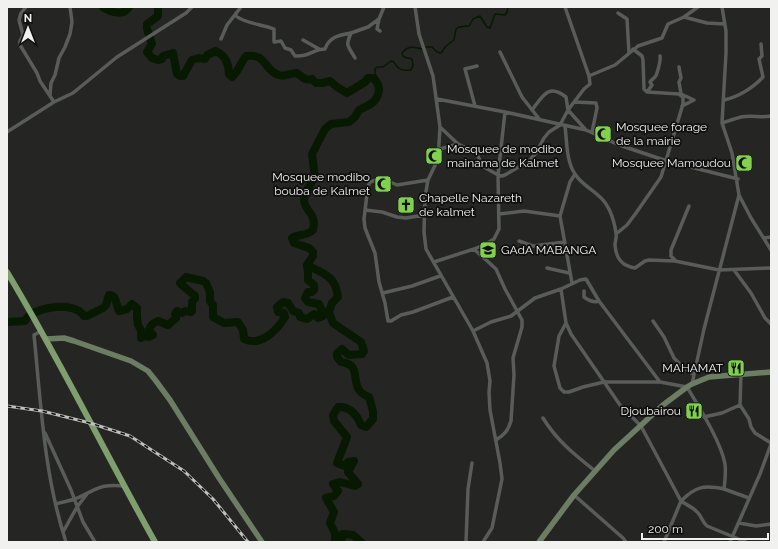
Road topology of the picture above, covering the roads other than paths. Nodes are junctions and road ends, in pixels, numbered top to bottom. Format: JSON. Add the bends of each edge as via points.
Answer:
{"nodes":[{"id":1,"x":26,"y":7,"type":"edge"},
{"id":2,"x":70,"y":7,"type":"edge"},
{"id":3,"x":192,"y":7,"type":"edge"},
{"id":4,"x":241,"y":7,"type":"edge"},
{"id":5,"x":384,"y":7,"type":"edge"},
{"id":6,"x":415,"y":7,"type":"edge"},
{"id":7,"x":564,"y":7,"type":"edge"},
{"id":8,"x":698,"y":7,"type":"edge"},
{"id":9,"x":722,"y":7,"type":"edge"},
{"id":10,"x":618,"y":12,"type":"dead end"},
{"id":11,"x":236,"y":13,"type":"junction"},
{"id":12,"x":684,"y":17,"type":"junction"},
{"id":13,"x":379,"y":19,"type":"junction"},
{"id":14,"x":726,"y":24,"type":"junction"},
{"id":15,"x":380,"y":31,"type":"dead end"},
{"id":16,"x":351,"y":33,"type":"junction"},
{"id":17,"x":221,"y":38,"type":"dead end"},
{"id":18,"x":303,"y":40,"type":"dead end"},
{"id":19,"x":761,"y":44,"type":"dead end"},
{"id":20,"x":629,"y":45,"type":"junction"},
{"id":21,"x":319,"y":49,"type":"junction"},
{"id":22,"x":634,"y":49,"type":"junction"},
{"id":23,"x":500,"y":52,"type":"dead end"},
{"id":24,"x":629,"y":53,"type":"junction"},
{"id":25,"x":660,"y":56,"type":"dead end"},
{"id":26,"x":355,"y":58,"type":"dead end"},
{"id":27,"x":477,"y":66,"type":"dead end"},
{"id":28,"x":679,"y":67,"type":"dead end"},
{"id":29,"x":589,"y":76,"type":"junction"},
{"id":30,"x":647,"y":92,"type":"junction"},
{"id":31,"x":50,"y":95,"type":"junction"},
{"id":32,"x":437,"y":99,"type":"junction"},
{"id":33,"x":724,"y":100,"type":"junction"},
{"id":34,"x":54,"y":102,"type":"junction"},
{"id":35,"x":575,"y":102,"type":"junction"},
{"id":36,"x":475,"y":106,"type":"junction"},
{"id":37,"x":682,"y":106,"type":"junction"},
{"id":38,"x":532,"y":110,"type":"junction"},
{"id":39,"x":568,"y":110,"type":"junction"},
{"id":40,"x":506,"y":112,"type":"junction"},
{"id":41,"x":771,"y":116,"type":"edge"},
{"id":42,"x":540,"y":120,"type":"junction"},
{"id":43,"x":722,"y":123,"type":"junction"},
{"id":44,"x":560,"y":125,"type":"junction"},
{"id":45,"x":440,"y":126,"type":"junction"},
{"id":46,"x":565,"y":126,"type":"junction"},
{"id":47,"x":586,"y":130,"type":"junction"},
{"id":48,"x":7,"y":132,"type":"edge"},
{"id":49,"x":592,"y":132,"type":"junction"},
{"id":50,"x":458,"y":144,"type":"junction"},
{"id":51,"x":440,"y":149,"type":"junction"},
{"id":52,"x":666,"y":161,"type":"junction"},
{"id":53,"x":575,"y":174,"type":"junction"},
{"id":54,"x":498,"y":175,"type":"junction"},
{"id":55,"x":738,"y":179,"type":"junction"},
{"id":56,"x":428,"y":180,"type":"junction"},
{"id":57,"x":739,"y":194,"type":"junction"},
{"id":58,"x":688,"y":206,"type":"dead end"},
{"id":59,"x":365,"y":210,"type":"junction"},
{"id":60,"x":499,"y":214,"type":"junction"},
{"id":61,"x":424,"y":216,"type":"junction"},
{"id":62,"x":560,"y":216,"type":"junction"},
{"id":63,"x":616,"y":234,"type":"junction"},
{"id":64,"x":771,"y":237,"type":"edge"},
{"id":65,"x":764,"y":238,"type":"junction"},
{"id":66,"x":519,"y":241,"type":"dead end"},
{"id":67,"x":565,"y":242,"type":"junction"},
{"id":68,"x":474,"y":250,"type":"junction"},
{"id":69,"x":771,"y":250,"type":"edge"},
{"id":70,"x":675,"y":260,"type":"junction"},
{"id":71,"x":434,"y":262,"type":"junction"},
{"id":72,"x":547,"y":268,"type":"dead end"},
{"id":73,"x":771,"y":268,"type":"edge"},
{"id":74,"x":719,"y":270,"type":"junction"},
{"id":75,"x":734,"y":270,"type":"junction"},
{"id":76,"x":7,"y":272,"type":"edge"},
{"id":77,"x":569,"y":273,"type":"junction"},
{"id":78,"x":440,"y":276,"type":"junction"},
{"id":79,"x":572,"y":283,"type":"junction"},
{"id":80,"x":561,"y":289,"type":"junction"},
{"id":81,"x":584,"y":291,"type":"dead end"},
{"id":82,"x":383,"y":293,"type":"junction"},
{"id":83,"x":453,"y":297,"type":"junction"},
{"id":84,"x":599,"y":300,"type":"junction"},
{"id":85,"x":517,"y":312,"type":"junction"},
{"id":86,"x":653,"y":321,"type":"dead end"},
{"id":87,"x":566,"y":323,"type":"junction"},
{"id":88,"x":771,"y":324,"type":"edge"},
{"id":89,"x":40,"y":329,"type":"junction"},
{"id":90,"x":473,"y":331,"type":"junction"},
{"id":91,"x":46,"y":339,"type":"junction"},
{"id":92,"x":771,"y":372,"type":"edge"},
{"id":93,"x":693,"y":374,"type":"junction"},
{"id":94,"x":741,"y":374,"type":"junction"},
{"id":95,"x":604,"y":382,"type":"junction"},
{"id":96,"x":660,"y":382,"type":"junction"},
{"id":97,"x":690,"y":385,"type":"junction"},
{"id":98,"x":740,"y":405,"type":"junction"},
{"id":99,"x":704,"y":417,"type":"junction"},
{"id":100,"x":543,"y":418,"type":"dead end"},
{"id":101,"x":641,"y":426,"type":"junction"},
{"id":102,"x":42,"y":428,"type":"junction"},
{"id":103,"x":496,"y":440,"type":"junction"},
{"id":104,"x":771,"y":444,"type":"edge"},
{"id":105,"x":472,"y":463,"type":"dead end"},
{"id":106,"x":595,"y":471,"type":"junction"},
{"id":107,"x":124,"y":486,"type":"junction"},
{"id":108,"x":724,"y":489,"type":"junction"},
{"id":109,"x":87,"y":493,"type":"junction"},
{"id":110,"x":574,"y":495,"type":"junction"},
{"id":111,"x":749,"y":498,"type":"junction"},
{"id":112,"x":74,"y":499,"type":"junction"},
{"id":113,"x":681,"y":501,"type":"junction"},
{"id":114,"x":56,"y":504,"type":"junction"},
{"id":115,"x":77,"y":507,"type":"junction"},
{"id":116,"x":739,"y":523,"type":"junction"},
{"id":117,"x":771,"y":524,"type":"edge"},
{"id":118,"x":63,"y":532,"type":"junction"},
{"id":119,"x":733,"y":537,"type":"junction"},
{"id":120,"x":66,"y":542,"type":"edge"},
{"id":121,"x":95,"y":542,"type":"edge"},
{"id":122,"x":156,"y":542,"type":"edge"},
{"id":123,"x":262,"y":542,"type":"edge"},
{"id":124,"x":466,"y":542,"type":"edge"},
{"id":125,"x":483,"y":542,"type":"edge"},
{"id":126,"x":539,"y":542,"type":"edge"},
{"id":127,"x":626,"y":542,"type":"edge"},
{"id":128,"x":664,"y":542,"type":"edge"},
{"id":129,"x":730,"y":542,"type":"edge"},
{"id":130,"x":746,"y":542,"type":"edge"}],
"edges":[{"from":1,"to":31,"type":"street","via":[[19,20],[22,35],[20,45]]},
{"from":2,"to":31,"type":"street","via":[[70,34],[59,58]]},
{"from":3,"to":34,"type":"street","via":[[117,57],[74,93]]},
{"from":4,"to":11,"type":"street"},
{"from":5,"to":13,"type":"street"},
{"from":6,"to":32,"type":"street","via":[[419,34],[433,76]]},
{"from":7,"to":29,"type":"street"},
{"from":8,"to":12,"type":"street"},
{"from":9,"to":14,"type":"street"},
{"from":10,"to":20,"type":"street","via":[[627,19]]},
{"from":11,"to":17,"type":"street"},
{"from":11,"to":21,"type":"street","via":[[241,19],[274,28],[274,42],[281,41],[295,56],[304,56]]},
{"from":12,"to":14,"type":"street","via":[[707,23]]},
{"from":12,"to":22,"type":"street","via":[[668,24],[662,38]]},
{"from":13,"to":15,"type":"street"},
{"from":13,"to":16,"type":"street","via":[[368,27]]},
{"from":14,"to":33,"type":"street"},
{"from":16,"to":21,"type":"street","via":[[332,38],[325,49]]},
{"from":16,"to":26,"type":"street","via":[[347,43]]},
{"from":18,"to":21,"type":"street"},
{"from":19,"to":33,"type":"street","via":[[762,56],[759,59],[763,77],[747,90]]},
{"from":20,"to":22,"type":"street"},
{"from":20,"to":24,"type":"street"},
{"from":22,"to":24,"type":"street"},
{"from":22,"to":30,"type":"street","via":[[642,56],[644,90]]},
{"from":23,"to":38,"type":"street","via":[[522,97]]},
{"from":24,"to":29,"type":"street","via":[[615,65]]},
{"from":25,"to":30,"type":"street","via":[[656,76],[651,79],[652,85]]},
{"from":27,"to":36,"type":"street","via":[[465,70]]},
{"from":28,"to":37,"type":"street","via":[[681,94],[694,100]]},
{"from":29,"to":35,"type":"street","via":[[590,84]]},
{"from":30,"to":37,"type":"street","via":[[679,94],[683,97]]},
{"from":31,"to":34,"type":"street"},
{"from":32,"to":36,"type":"street"},
{"from":32,"to":45,"type":"street"},
{"from":33,"to":43,"type":"street"},
{"from":34,"to":48,"type":"street"},
{"from":35,"to":39,"type":"street"},
{"from":35,"to":49,"type":"street","via":[[596,103]]},
{"from":36,"to":40,"type":"street"},
{"from":37,"to":52,"type":"street"},
{"from":38,"to":39,"type":"street","via":[[547,92],[553,90],[566,97]]},
{"from":38,"to":42,"type":"street"},
{"from":39,"to":44,"type":"street"},
{"from":39,"to":47,"type":"street"},
{"from":40,"to":42,"type":"street"},
{"from":40,"to":54,"type":"street"},
{"from":41,"to":43,"type":"street","via":[[741,117]]},
{"from":42,"to":44,"type":"street"},
{"from":43,"to":55,"type":"street"},
{"from":44,"to":46,"type":"street"},
{"from":44,"to":54,"type":"street","via":[[549,132],[530,160],[505,175]]},
{"from":45,"to":50,"type":"street"},
{"from":45,"to":51,"type":"street"},
{"from":46,"to":47,"type":"street"},
{"from":46,"to":53,"type":"street","via":[[570,162]]},
{"from":47,"to":49,"type":"street"},
{"from":49,"to":52,"type":"street","via":[[619,145]]},
{"from":50,"to":51,"type":"street"},
{"from":50,"to":54,"type":"street","via":[[476,152],[484,167]]},
{"from":51,"to":56,"type":"street"},
{"from":52,"to":55,"type":"street"},
{"from":52,"to":63,"type":"street","via":[[662,177],[636,214]]},
{"from":53,"to":62,"type":"street","via":[[570,182]]},
{"from":53,"to":63,"type":"street","via":[[610,209]]},
{"from":54,"to":60,"type":"street"},
{"from":55,"to":57,"type":"street"},
{"from":56,"to":59,"type":"street","via":[[397,185],[379,179],[373,180],[368,186]]},
{"from":56,"to":61,"type":"street","via":[[424,197]]},
{"from":57,"to":65,"type":"street"},
{"from":57,"to":74,"type":"street"},
{"from":58,"to":70,"type":"street","via":[[671,250],[671,256]]},
{"from":59,"to":61,"type":"street","via":[[402,218]]},
{"from":59,"to":82,"type":"street","via":[[365,228],[375,253]]},
{"from":60,"to":62,"type":"street","via":[[524,211]]},
{"from":60,"to":68,"type":"street","via":[[499,230],[494,239]]},
{"from":61,"to":71,"type":"street","via":[[426,249]]},
{"from":62,"to":67,"type":"street"},
{"from":63,"to":70,"type":"street","via":[[617,255],[621,263],[627,267],[635,268],[649,260]]},
{"from":64,"to":65,"type":"street"},
{"from":65,"to":69,"type":"street"},
{"from":66,"to":67,"type":"street","via":[[533,246]]},
{"from":67,"to":77,"type":"street"},
{"from":68,"to":71,"type":"street"},
{"from":68,"to":85,"type":"street","via":[[496,268]]},
{"from":70,"to":74,"type":"street"},
{"from":71,"to":78,"type":"street"},
{"from":72,"to":77,"type":"street"},
{"from":73,"to":75,"type":"street"},
{"from":74,"to":75,"type":"street"},
{"from":74,"to":93,"type":"street"},
{"from":75,"to":88,"type":"street"},
{"from":76,"to":89,"type":"main road"},
{"from":77,"to":79,"type":"street"},
{"from":78,"to":82,"type":"street"},
{"from":78,"to":83,"type":"street"},
{"from":79,"to":80,"type":"street"},
{"from":79,"to":84,"type":"street","via":[[586,280]]},
{"from":80,"to":85,"type":"street","via":[[535,298]]},
{"from":80,"to":87,"type":"street"},
{"from":81,"to":84,"type":"street","via":[[586,299],[595,302]]},
{"from":82,"to":83,"type":"street","via":[[389,322],[401,315]]},
{"from":83,"to":90,"type":"street"},
{"from":84,"to":96,"type":"street"},
{"from":85,"to":90,"type":"street"},
{"from":85,"to":103,"type":"street","via":[[522,320],[522,327],[513,358],[511,421],[509,428]]},
{"from":86,"to":93,"type":"street","via":[[674,358]]},
{"from":87,"to":95,"type":"street"},
{"from":87,"to":95,"type":"street","via":[[559,336],[554,366],[560,388],[564,392],[569,392]]},
{"from":89,"to":91,"type":"main road"},
{"from":89,"to":102,"type":"street","via":[[34,335]]},
{"from":90,"to":103,"type":"street","via":[[487,363],[490,410]]},
{"from":91,"to":107,"type":"main road"},
{"from":91,"to":123,"type":"street","via":[[74,340],[131,361],[148,371],[170,400]]},
{"from":92,"to":94,"type":"street"},
{"from":93,"to":97,"type":"street"},
{"from":94,"to":97,"type":"street","via":[[709,377]]},
{"from":94,"to":98,"type":"street"},
{"from":95,"to":96,"type":"street"},
{"from":95,"to":101,"type":"street"},
{"from":96,"to":97,"type":"street"},
{"from":97,"to":99,"type":"street"},
{"from":97,"to":101,"type":"street"},
{"from":98,"to":99,"type":"street"},
{"from":98,"to":104,"type":"street","via":[[755,433]]},
{"from":99,"to":108,"type":"street","via":[[723,456]]},
{"from":100,"to":106,"type":"street","via":[[566,448]]},
{"from":101,"to":106,"type":"street"},
{"from":101,"to":113,"type":"street"},
{"from":102,"to":112,"type":"street"},
{"from":102,"to":114,"type":"street"},
{"from":103,"to":125,"type":"street","via":[[502,479],[492,528]]},
{"from":104,"to":111,"type":"street"},
{"from":105,"to":124,"type":"street","via":[[468,489]]},
{"from":106,"to":110,"type":"street"},
{"from":107,"to":109,"type":"street","via":[[102,486]]},
{"from":107,"to":122,"type":"main road"},
{"from":108,"to":111,"type":"street"},
{"from":108,"to":113,"type":"street","via":[[699,487]]},
{"from":109,"to":112,"type":"street"},
{"from":109,"to":115,"type":"street"},
{"from":110,"to":126,"type":"street"},
{"from":110,"to":127,"type":"street"},
{"from":111,"to":116,"type":"street"},
{"from":112,"to":114,"type":"street"},
{"from":112,"to":115,"type":"street"},
{"from":113,"to":119,"type":"street","via":[[697,511],[707,526]]},
{"from":113,"to":128,"type":"street"},
{"from":114,"to":118,"type":"street"},
{"from":115,"to":118,"type":"street"},
{"from":115,"to":121,"type":"street"},
{"from":116,"to":117,"type":"street","via":[[756,526]]},
{"from":116,"to":119,"type":"street"},
{"from":118,"to":120,"type":"street"},
{"from":119,"to":129,"type":"street"},
{"from":119,"to":130,"type":"street"}]}
